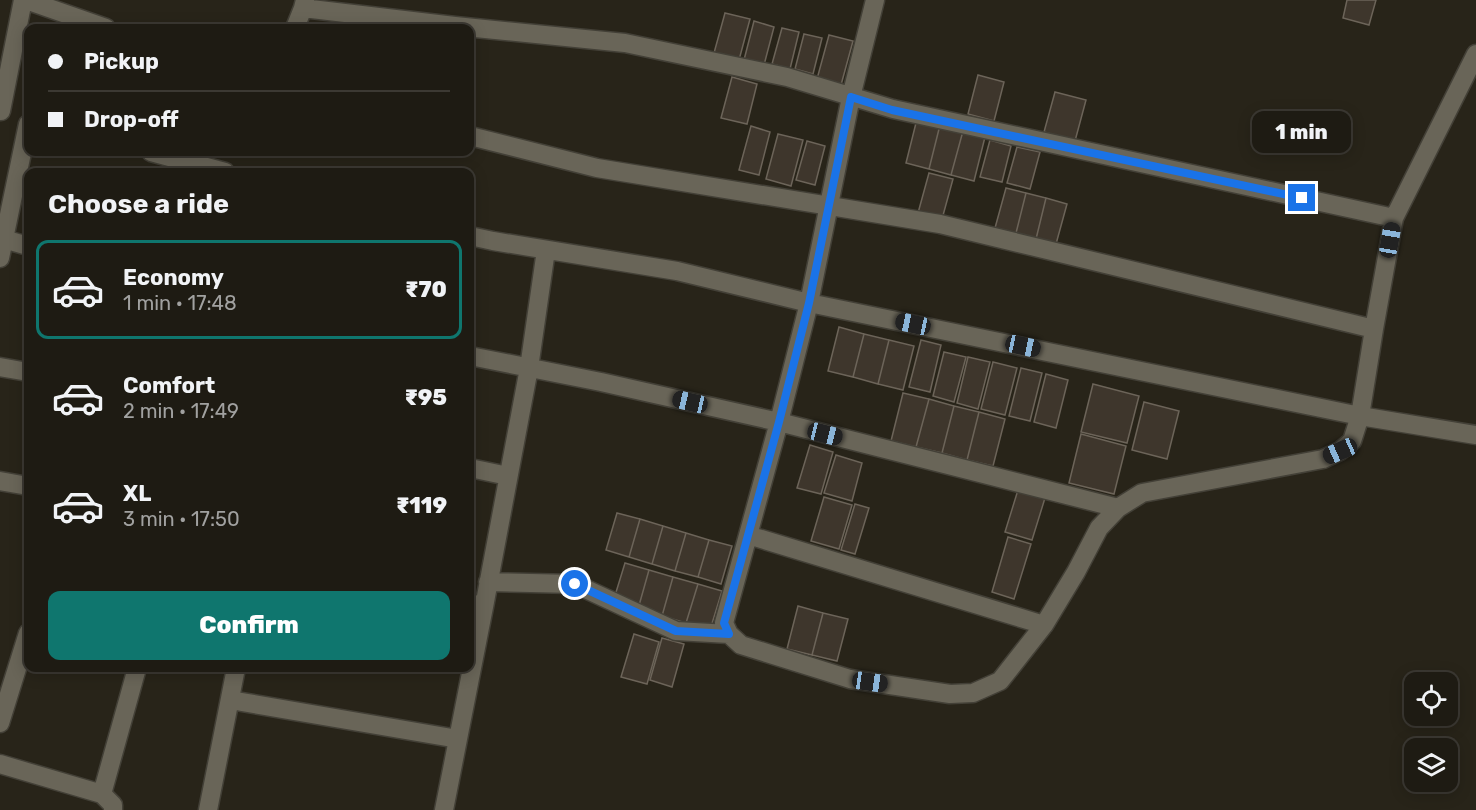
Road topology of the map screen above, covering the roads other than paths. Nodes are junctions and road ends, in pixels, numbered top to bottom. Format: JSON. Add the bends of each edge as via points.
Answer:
{"nodes":[{"id":1,"x":24,"y":0,"type":"edge"},
{"id":2,"x":875,"y":0,"type":"edge"},
{"id":3,"x":304,"y":4,"type":"edge"},
{"id":4,"x":94,"y":24,"type":"edge"},
{"id":5,"x":296,"y":24,"type":"edge"},
{"id":6,"x":441,"y":24,"type":"edge"},
{"id":7,"x":474,"y":28,"type":"edge"},
{"id":8,"x":1476,"y":54,"type":"edge"},
{"id":9,"x":851,"y":97,"type":"junction"},
{"id":10,"x":1,"y":111,"type":"edge"},
{"id":11,"x":24,"y":114,"type":"edge"},
{"id":12,"x":474,"y":137,"type":"edge"},
{"id":13,"x":24,"y":142,"type":"edge"},
{"id":14,"x":166,"y":156,"type":"edge"},
{"id":15,"x":210,"y":168,"type":"edge"},
{"id":16,"x":829,"y":206,"type":"junction"},
{"id":17,"x":1394,"y":218,"type":"junction"},
{"id":18,"x":474,"y":237,"type":"edge"},
{"id":19,"x":2,"y":239,"type":"edge"},
{"id":20,"x":24,"y":245,"type":"edge"},
{"id":21,"x":546,"y":250,"type":"junction"},
{"id":22,"x":0,"y":258,"type":"edge"},
{"id":23,"x":809,"y":303,"type":"junction"},
{"id":24,"x":1374,"y":329,"type":"junction"},
{"id":25,"x":474,"y":357,"type":"edge"},
{"id":26,"x":0,"y":367,"type":"edge"},
{"id":27,"x":529,"y":368,"type":"junction"},
{"id":28,"x":24,"y":371,"type":"edge"},
{"id":29,"x":1360,"y":416,"type":"junction"},
{"id":30,"x":779,"y":422,"type":"junction"},
{"id":31,"x":1476,"y":435,"type":"edge"},
{"id":32,"x":474,"y":469,"type":"edge"},
{"id":33,"x":508,"y":476,"type":"junction"},
{"id":34,"x":0,"y":481,"type":"edge"},
{"id":35,"x":24,"y":485,"type":"edge"},
{"id":36,"x":1118,"y":508,"type":"junction"},
{"id":37,"x":748,"y":535,"type":"junction"},
{"id":38,"x":488,"y":582,"type":"junction"},
{"id":39,"x":477,"y":605,"type":"edge"},
{"id":40,"x":1044,"y":625,"type":"junction"},
{"id":41,"x":474,"y":626,"type":"edge"},
{"id":42,"x":729,"y":634,"type":"junction"},
{"id":43,"x":24,"y":646,"type":"edge"},
{"id":44,"x":136,"y":672,"type":"edge"},
{"id":45,"x":235,"y":672,"type":"edge"},
{"id":46,"x":468,"y":672,"type":"edge"},
{"id":47,"x":230,"y":700,"type":"junction"},
{"id":48,"x":0,"y":723,"type":"edge"},
{"id":49,"x":458,"y":739,"type":"junction"},
{"id":50,"x":0,"y":764,"type":"edge"},
{"id":51,"x":102,"y":794,"type":"junction"},
{"id":52,"x":113,"y":810,"type":"edge"},
{"id":53,"x":208,"y":810,"type":"edge"},
{"id":54,"x":444,"y":810,"type":"edge"}],
"edges":[{"from":1,"to":4,"type":"street"},
{"from":1,"to":10,"type":"street"},
{"from":2,"to":9,"type":"street"},
{"from":3,"to":5,"type":"street"},
{"from":3,"to":6,"type":"street"},
{"from":7,"to":9,"type":"street","via":[[624,43],[787,77]]},
{"from":8,"to":17,"type":"street"},
{"from":9,"to":16,"type":"street"},
{"from":9,"to":17,"type":"street","via":[[892,110]]},
{"from":10,"to":11,"type":"street"},
{"from":12,"to":16,"type":"street","via":[[597,168]]},
{"from":13,"to":19,"type":"street"},
{"from":14,"to":15,"type":"street"},
{"from":16,"to":23,"type":"street"},
{"from":16,"to":24,"type":"street","via":[[940,224]]},
{"from":17,"to":24,"type":"street"},
{"from":18,"to":21,"type":"street"},
{"from":19,"to":20,"type":"street"},
{"from":19,"to":22,"type":"street"},
{"from":21,"to":23,"type":"street","via":[[677,271]]},
{"from":21,"to":27,"type":"street"},
{"from":23,"to":29,"type":"street"},
{"from":23,"to":30,"type":"street"},
{"from":24,"to":29,"type":"street"},
{"from":25,"to":27,"type":"street"},
{"from":26,"to":28,"type":"street"},
{"from":27,"to":30,"type":"street"},
{"from":27,"to":33,"type":"street"},
{"from":29,"to":31,"type":"street"},
{"from":29,"to":36,"type":"street","via":[[1352,441],[1323,459],[1142,493]]},
{"from":30,"to":36,"type":"street"},
{"from":30,"to":37,"type":"street"},
{"from":32,"to":33,"type":"street"},
{"from":33,"to":38,"type":"street"},
{"from":34,"to":35,"type":"street"},
{"from":36,"to":40,"type":"street","via":[[1099,528]]},
{"from":37,"to":40,"type":"street"},
{"from":37,"to":42,"type":"street","via":[[724,623]]},
{"from":38,"to":39,"type":"street"},
{"from":38,"to":42,"type":"street","via":[[575,584],[676,631]]},
{"from":39,"to":41,"type":"street"},
{"from":40,"to":42,"type":"street","via":[[1000,681],[973,693],[950,694],[850,679],[741,645]]},
{"from":43,"to":48,"type":"street"},
{"from":44,"to":51,"type":"street"},
{"from":45,"to":47,"type":"street"},
{"from":46,"to":49,"type":"street"},
{"from":47,"to":49,"type":"street"},
{"from":47,"to":53,"type":"street"},
{"from":49,"to":54,"type":"street"},
{"from":50,"to":51,"type":"street"},
{"from":51,"to":52,"type":"street"}]}
